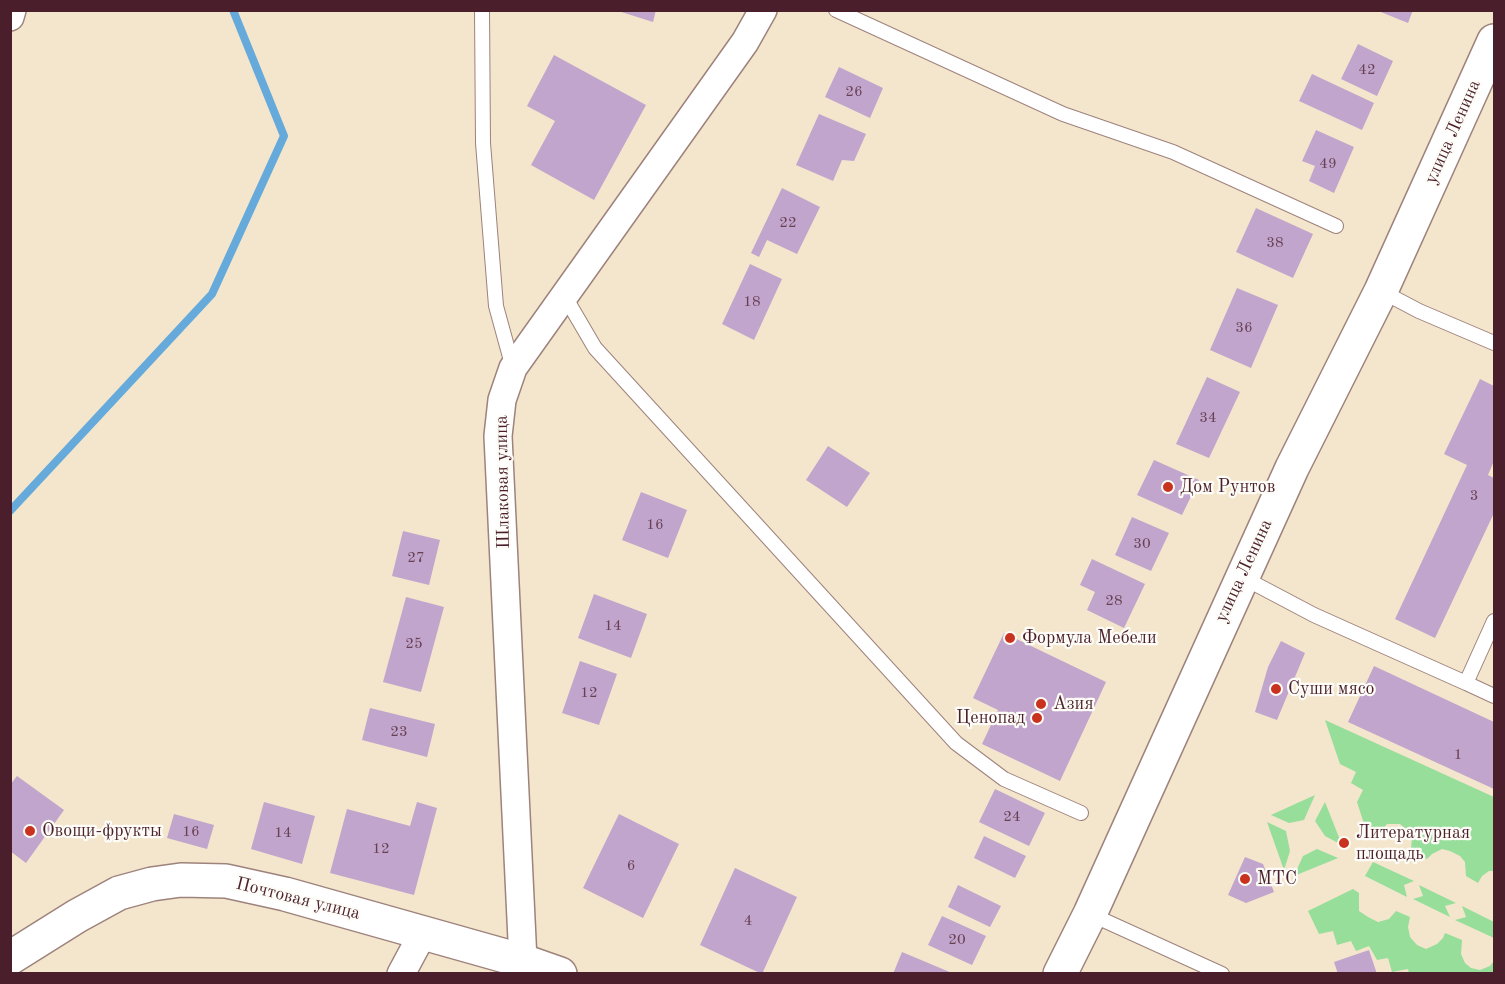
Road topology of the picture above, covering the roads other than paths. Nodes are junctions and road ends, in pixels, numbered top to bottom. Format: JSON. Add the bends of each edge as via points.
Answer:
{"nodes":[{"id":1,"x":12,"y":10,"type":"edge"},
{"id":2,"x":482,"y":10,"type":"edge"},
{"id":3,"x":763,"y":10,"type":"edge"},
{"id":4,"x":836,"y":10,"type":"edge"},
{"id":5,"x":10,"y":17,"type":"edge"},
{"id":6,"x":1494,"y":41,"type":"edge"},
{"id":7,"x":1335,"y":226,"type":"dead end"},
{"id":8,"x":1381,"y":291,"type":"junction"},
{"id":9,"x":564,"y":295,"type":"junction"},
{"id":10,"x":1494,"y":343,"type":"edge"},
{"id":11,"x":513,"y":368,"type":"junction"},
{"id":12,"x":1242,"y":577,"type":"junction"},
{"id":13,"x":1494,"y":621,"type":"edge"},
{"id":14,"x":1466,"y":683,"type":"junction"},
{"id":15,"x":1494,"y":696,"type":"edge"},
{"id":16,"x":1081,"y":813,"type":"dead end"},
{"id":17,"x":1089,"y":914,"type":"junction"},
{"id":18,"x":423,"y":933,"type":"junction"},
{"id":19,"x":10,"y":958,"type":"edge"},
{"id":20,"x":523,"y":967,"type":"edge"},
{"id":21,"x":401,"y":974,"type":"edge"},
{"id":22,"x":560,"y":974,"type":"edge"},
{"id":23,"x":1060,"y":974,"type":"edge"},
{"id":24,"x":1222,"y":974,"type":"edge"}],
"edges":[{"from":1,"to":5,"type":"street"},
{"from":2,"to":11,"type":"lane","via":[[483,143],[496,306]]},
{"from":3,"to":9,"type":"street","name":"Шлаковая улица","via":[[745,42]]},
{"from":4,"to":7,"type":"lane","via":[[1063,114],[1173,152]]},
{"from":6,"to":8,"type":"main road","name":"улица Ленина"},
{"from":8,"to":10,"type":"lane"},
{"from":8,"to":12,"type":"main road","name":"улица Ленина"},
{"from":9,"to":11,"type":"street","name":"Шлаковая улица"},
{"from":9,"to":16,"type":"lane","via":[[595,348],[956,743],[1004,780]]},
{"from":11,"to":20,"type":"street","name":"Шлаковая улица","via":[[502,400],[498,436]]},
{"from":12,"to":14,"type":"lane","via":[[1314,615]]},
{"from":12,"to":17,"type":"main road","name":"улица Ленина"},
{"from":13,"to":14,"type":"lane"},
{"from":14,"to":15,"type":"lane"},
{"from":17,"to":23,"type":"main road","name":"улица Ленина"},
{"from":17,"to":24,"type":"lane"},
{"from":18,"to":19,"type":"main road","name":"Почтовая улица","via":[[226,881],[181,880],[119,893]]},
{"from":18,"to":20,"type":"main road","name":"Почтовая улица"},
{"from":18,"to":21,"type":"street"},
{"from":20,"to":22,"type":"main road","name":"Почтовая улица"}]}
